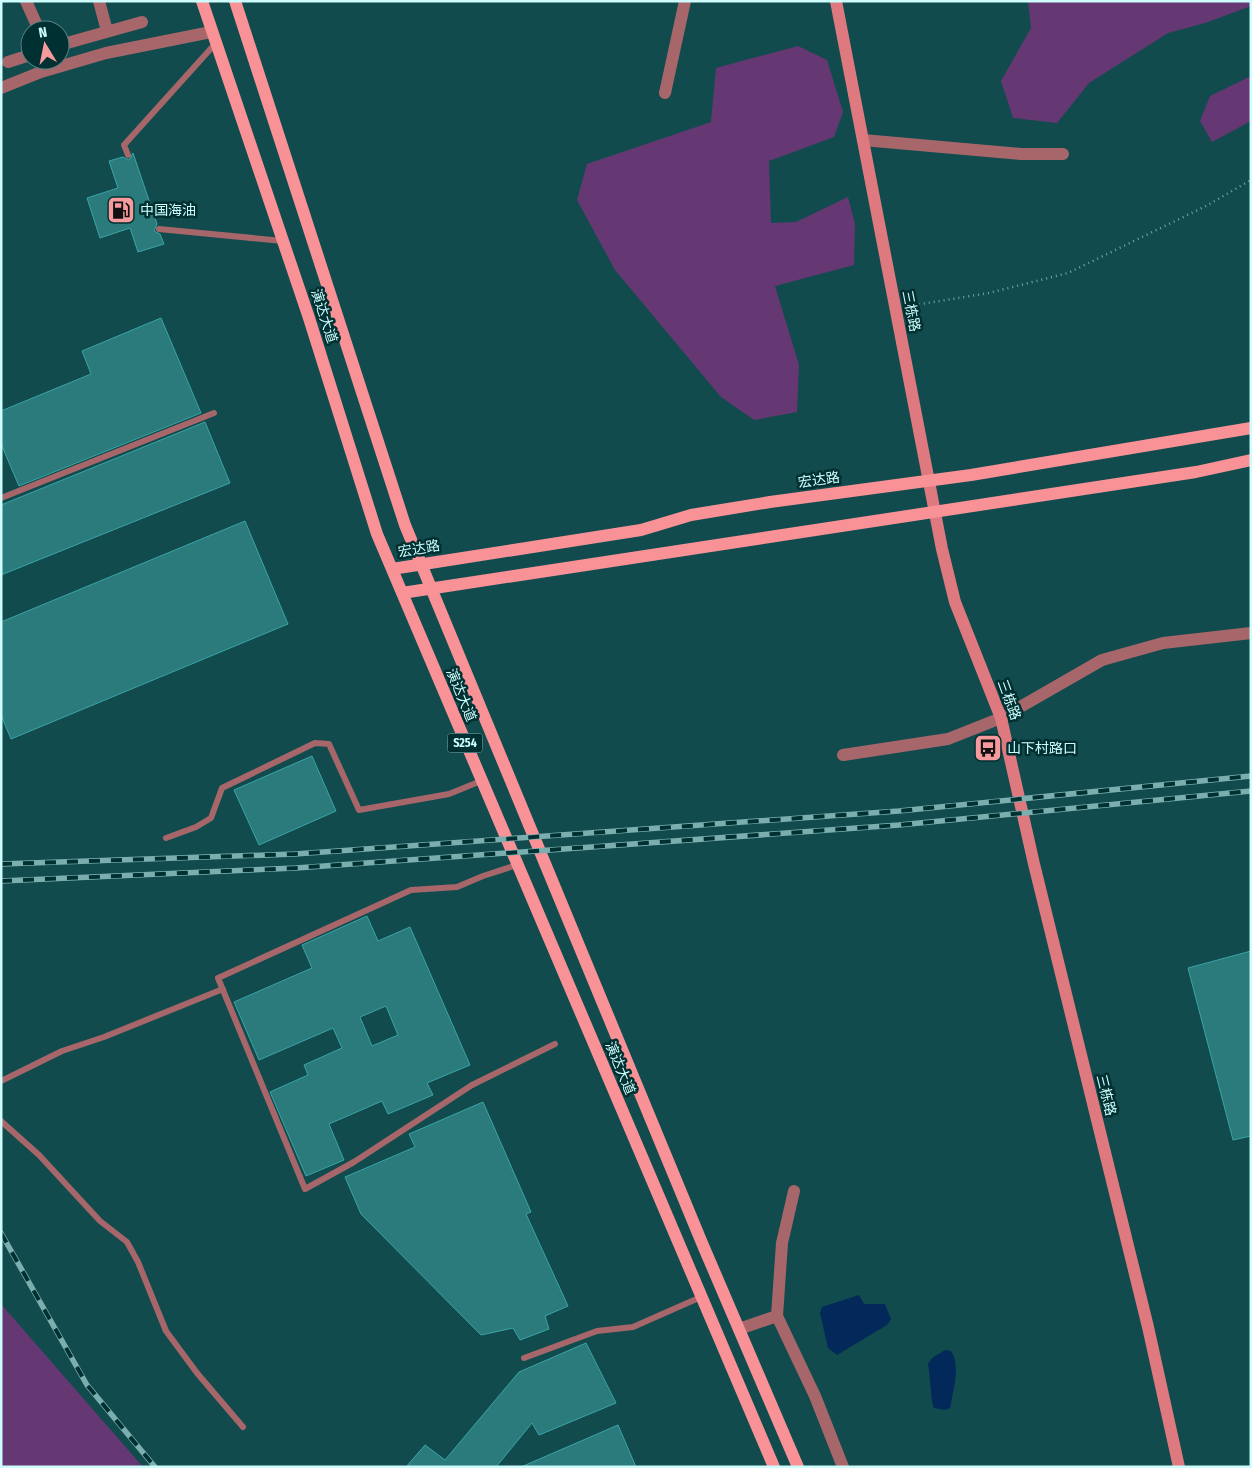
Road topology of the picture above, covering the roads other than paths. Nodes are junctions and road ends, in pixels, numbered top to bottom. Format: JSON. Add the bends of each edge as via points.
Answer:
{"nodes":[{"id":1,"x":26,"y":1,"type":"edge"},
{"id":2,"x":99,"y":1,"type":"edge"},
{"id":3,"x":202,"y":1,"type":"edge"},
{"id":4,"x":236,"y":1,"type":"edge"},
{"id":5,"x":685,"y":1,"type":"edge"},
{"id":6,"x":836,"y":1,"type":"edge"},
{"id":7,"x":35,"y":20,"type":"edge"},
{"id":8,"x":142,"y":22,"type":"dead end"},
{"id":9,"x":107,"y":31,"type":"junction"},
{"id":10,"x":213,"y":38,"type":"junction"},
{"id":11,"x":70,"y":43,"type":"edge"},
{"id":12,"x":20,"y":58,"type":"edge"},
{"id":13,"x":8,"y":62,"type":"dead end"},
{"id":14,"x":1,"y":88,"type":"edge"},
{"id":15,"x":665,"y":93,"type":"dead end"},
{"id":16,"x":863,"y":140,"type":"junction"},
{"id":17,"x":1063,"y":154,"type":"dead end"},
{"id":18,"x":128,"y":155,"type":"dead end"},
{"id":19,"x":159,"y":229,"type":"dead end"},
{"id":20,"x":283,"y":241,"type":"junction"},
{"id":21,"x":214,"y":413,"type":"dead end"},
{"id":22,"x":1251,"y":428,"type":"edge"},
{"id":23,"x":1251,"y":460,"type":"edge"},
{"id":24,"x":928,"y":480,"type":"junction"},
{"id":25,"x":1,"y":498,"type":"edge"},
{"id":26,"x":934,"y":512,"type":"junction"},
{"id":27,"x":421,"y":564,"type":"junction"},
{"id":28,"x":392,"y":569,"type":"junction"},
{"id":29,"x":431,"y":588,"type":"junction"},
{"id":30,"x":402,"y":593,"type":"junction"},
{"id":31,"x":1251,"y":633,"type":"edge"},
{"id":32,"x":1001,"y":718,"type":"junction"},
{"id":33,"x":843,"y":755,"type":"dead end"},
{"id":34,"x":481,"y":781,"type":"junction"},
{"id":35,"x":166,"y":838,"type":"dead end"},
{"id":36,"x":517,"y":865,"type":"junction"},
{"id":37,"x":223,"y":989,"type":"junction"},
{"id":38,"x":555,"y":1044,"type":"dead end"},
{"id":39,"x":1,"y":1081,"type":"edge"},
{"id":40,"x":1,"y":1121,"type":"edge"},
{"id":41,"x":794,"y":1191,"type":"dead end"},
{"id":42,"x":701,"y":1297,"type":"junction"},
{"id":43,"x":777,"y":1316,"type":"junction"},
{"id":44,"x":738,"y":1329,"type":"junction"},
{"id":45,"x":524,"y":1358,"type":"dead end"},
{"id":46,"x":242,"y":1427,"type":"dead end"},
{"id":47,"x":774,"y":1467,"type":"edge"},
{"id":48,"x":798,"y":1467,"type":"edge"},
{"id":49,"x":842,"y":1467,"type":"edge"},
{"id":50,"x":1179,"y":1467,"type":"edge"}],
"edges":[{"from":1,"to":7,"type":"street"},
{"from":2,"to":9,"type":"street"},
{"from":3,"to":10,"type":"main road","name":"演达大道","number":"S254"},
{"from":4,"to":27,"type":"main road","name":"演达大道","number":"S254","via":[[388,475]]},
{"from":5,"to":15,"type":"street"},
{"from":6,"to":16,"type":"main road","name":"三栋路"},
{"from":8,"to":9,"type":"street"},
{"from":9,"to":11,"type":"street"},
{"from":10,"to":14,"type":"street","via":[[106,52]]},
{"from":10,"to":18,"type":"lane","via":[[124,144]]},
{"from":10,"to":20,"type":"main road","name":"演达大道","number":"S254"},
{"from":12,"to":13,"type":"street"},
{"from":16,"to":17,"type":"street","via":[[1021,154]]},
{"from":16,"to":24,"type":"main road","name":"三栋路"},
{"from":19,"to":20,"type":"lane"},
{"from":20,"to":28,"type":"main road","name":"演达大道","number":"S254","via":[[377,534]]},
{"from":21,"to":25,"type":"lane"},
{"from":22,"to":24,"type":"main road","name":"宏达路","via":[[1186,441]]},
{"from":23,"to":26,"type":"main road","via":[[1196,472]]},
{"from":24,"to":26,"type":"main road","name":"三栋路"},
{"from":24,"to":27,"type":"main road","name":"宏达路","via":[[691,515],[641,530]]},
{"from":26,"to":29,"type":"main road"},
{"from":26,"to":32,"type":"main road","name":"三栋路","via":[[955,602]]},
{"from":27,"to":28,"type":"main road","name":"宏达路"},
{"from":27,"to":29,"type":"main road","name":"演达大道","number":"S254"},
{"from":28,"to":30,"type":"main road","name":"演达大道","number":"S254"},
{"from":29,"to":30,"type":"main road"},
{"from":29,"to":44,"type":"main road","name":"演达大道","number":"S254"},
{"from":30,"to":34,"type":"main road","name":"演达大道","number":"S254"},
{"from":31,"to":32,"type":"street","via":[[1163,643],[1102,660]]},
{"from":32,"to":33,"type":"street","via":[[948,739]]},
{"from":32,"to":50,"type":"main road","name":"三栋路"},
{"from":34,"to":35,"type":"lane","via":[[449,794],[359,810],[329,744],[315,743],[222,788],[211,818]]},
{"from":34,"to":36,"type":"main road","name":"演达大道","number":"S254"},
{"from":36,"to":37,"type":"lane","via":[[457,887],[411,890],[218,978]]},
{"from":36,"to":42,"type":"main road","name":"演达大道","number":"S254"},
{"from":37,"to":38,"type":"lane","via":[[305,1189],[354,1162],[472,1085]]},
{"from":37,"to":39,"type":"lane","via":[[62,1051]]},
{"from":40,"to":46,"type":"lane","via":[[39,1155],[100,1221],[127,1242],[166,1331]]},
{"from":41,"to":43,"type":"street","via":[[782,1243]]},
{"from":42,"to":45,"type":"lane","via":[[633,1327],[597,1330]]},
{"from":42,"to":47,"type":"main road","name":"演达大道","number":"S254"},
{"from":43,"to":44,"type":"street"},
{"from":43,"to":49,"type":"street","via":[[815,1396]]},
{"from":44,"to":48,"type":"main road","name":"演达大道","number":"S254"}]}
